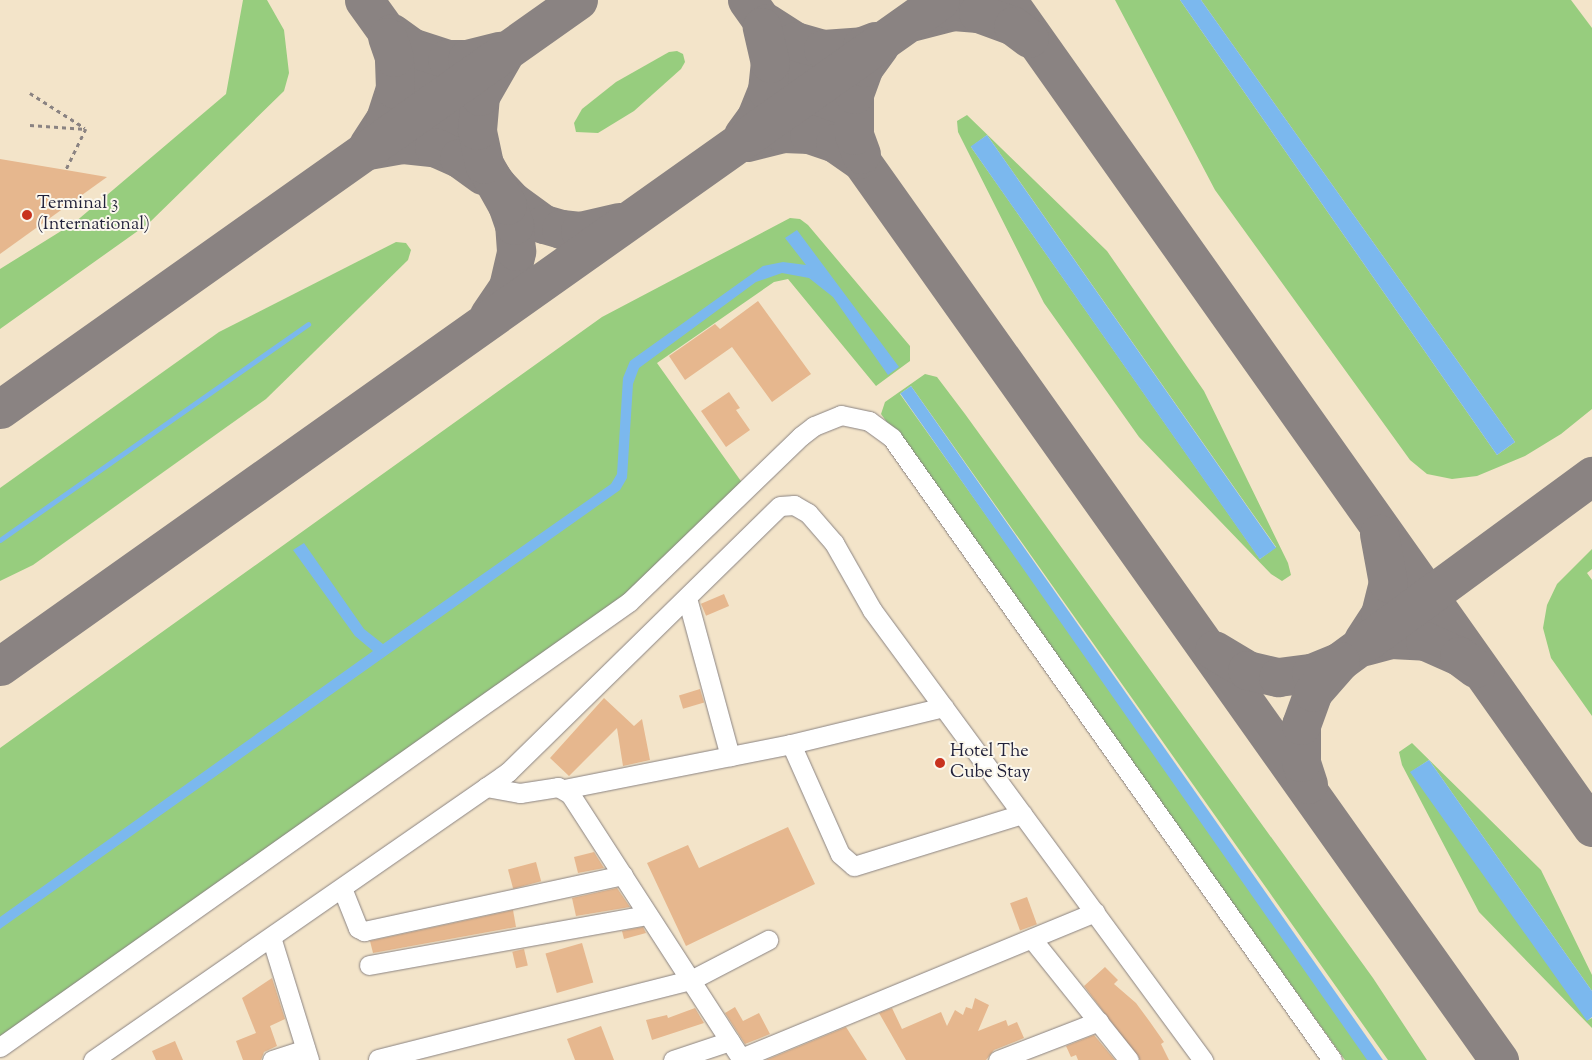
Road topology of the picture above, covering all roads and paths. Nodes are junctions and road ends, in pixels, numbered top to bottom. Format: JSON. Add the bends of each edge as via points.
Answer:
{"nodes":[{"id":1,"x":30,"y":92,"type":"dead end"},
{"id":2,"x":30,"y":125,"type":"dead end"},
{"id":3,"x":86,"y":129,"type":"junction"},
{"id":4,"x":66,"y":170,"type":"dead end"},
{"id":5,"x":686,"y":598,"type":"junction"},
{"id":6,"x":944,"y":707,"type":"junction"},
{"id":7,"x":791,"y":744,"type":"junction"},
{"id":8,"x":730,"y":756,"type":"junction"},
{"id":9,"x":486,"y":787,"type":"junction"},
{"id":10,"x":564,"y":789,"type":"junction"},
{"id":11,"x":1022,"y":814,"type":"junction"},
{"id":12,"x":624,"y":875,"type":"junction"},
{"id":13,"x":342,"y":888,"type":"junction"},
{"id":14,"x":1094,"y":912,"type":"junction"},
{"id":15,"x":648,"y":915,"type":"junction"},
{"id":16,"x":271,"y":937,"type":"junction"},
{"id":17,"x":1032,"y":939,"type":"junction"},
{"id":18,"x":768,"y":940,"type":"dead end"},
{"id":19,"x":369,"y":965,"type":"dead end"},
{"id":20,"x":691,"y":980,"type":"junction"},
{"id":21,"x":1099,"y":1021,"type":"junction"},
{"id":22,"x":730,"y":1041,"type":"junction"},
{"id":23,"x":0,"y":1047,"type":"edge"},
{"id":24,"x":307,"y":1055,"type":"edge"},
{"id":25,"x":1198,"y":1058,"type":"edge"},
{"id":26,"x":378,"y":1059,"type":"edge"},
{"id":27,"x":741,"y":1059,"type":"edge"},
{"id":28,"x":93,"y":1060,"type":"edge"},
{"id":29,"x":272,"y":1060,"type":"edge"},
{"id":30,"x":673,"y":1060,"type":"edge"},
{"id":31,"x":998,"y":1060,"type":"edge"},
{"id":32,"x":1129,"y":1060,"type":"edge"},
{"id":33,"x":1332,"y":1060,"type":"edge"}],
"edges":[{"from":1,"to":3,"type":"path"},
{"from":2,"to":3,"type":"path"},
{"from":3,"to":4,"type":"path"},
{"from":5,"to":6,"type":"street","via":[[780,506],[794,505],[808,513],[834,543],[872,610]]},
{"from":5,"to":8,"type":"street"},
{"from":5,"to":9,"type":"street","via":[[508,772]]},
{"from":6,"to":7,"type":"street"},
{"from":6,"to":11,"type":"street"},
{"from":7,"to":8,"type":"street"},
{"from":7,"to":11,"type":"street","via":[[840,854],[854,866]]},
{"from":8,"to":10,"type":"street"},
{"from":9,"to":10,"type":"street","via":[[520,793],[550,787]]},
{"from":9,"to":13,"type":"street"},
{"from":10,"to":12,"type":"street"},
{"from":11,"to":14,"type":"street"},
{"from":12,"to":13,"type":"street","via":[[364,931],[358,928]]},
{"from":12,"to":15,"type":"street"},
{"from":13,"to":16,"type":"street"},
{"from":14,"to":17,"type":"street"},
{"from":14,"to":25,"type":"street"},
{"from":15,"to":19,"type":"street"},
{"from":15,"to":20,"type":"street"},
{"from":16,"to":24,"type":"street"},
{"from":16,"to":28,"type":"street"},
{"from":17,"to":21,"type":"street"},
{"from":17,"to":27,"type":"street"},
{"from":18,"to":20,"type":"street"},
{"from":20,"to":22,"type":"street"},
{"from":20,"to":26,"type":"street"},
{"from":21,"to":31,"type":"street"},
{"from":21,"to":32,"type":"street"},
{"from":22,"to":27,"type":"street"},
{"from":22,"to":30,"type":"street"},
{"from":23,"to":33,"type":"street","via":[[629,602],[801,436],[827,419],[841,415],[869,421],[892,438]]},
{"from":24,"to":29,"type":"street"}]}
